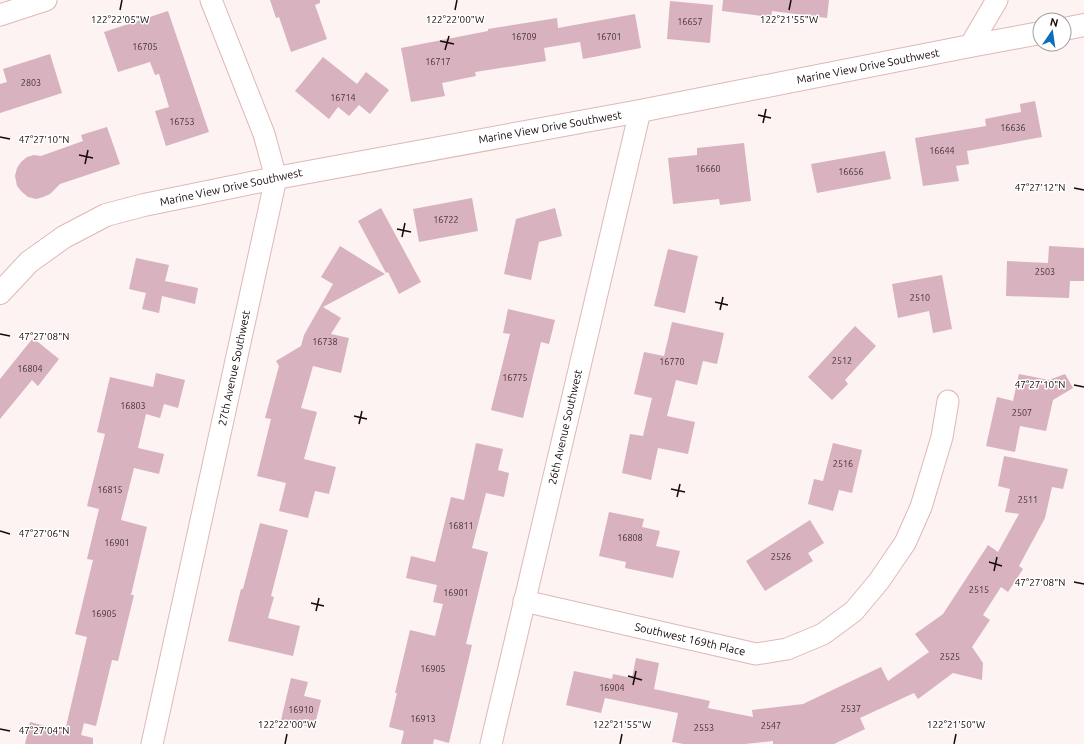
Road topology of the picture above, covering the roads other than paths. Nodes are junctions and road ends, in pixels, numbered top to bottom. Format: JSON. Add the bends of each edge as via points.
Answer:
{"nodes":[{"id":1,"x":46,"y":0,"type":"edge"},
{"id":2,"x":211,"y":0,"type":"edge"},
{"id":3,"x":997,"y":0,"type":"edge"},
{"id":4,"x":0,"y":15,"type":"edge"},
{"id":5,"x":1084,"y":25,"type":"edge"},
{"id":6,"x":1072,"y":27,"type":"edge"},
{"id":7,"x":1032,"y":34,"type":"edge"},
{"id":8,"x":970,"y":46,"type":"junction"},
{"id":9,"x":640,"y":110,"type":"junction"},
{"id":10,"x":276,"y":178,"type":"junction"},
{"id":11,"x":0,"y":293,"type":"edge"},
{"id":12,"x":948,"y":401,"type":"dead end"},
{"id":13,"x":524,"y":601,"type":"junction"},
{"id":14,"x":152,"y":744,"type":"edge"},
{"id":15,"x":491,"y":744,"type":"edge"}],
"edges":[{"from":1,"to":4,"type":"street"},
{"from":2,"to":10,"type":"street","name":"27th Avenue Southwest","via":[[264,134]]},
{"from":3,"to":8,"type":"street"},
{"from":5,"to":6,"type":"street"},
{"from":7,"to":8,"type":"street","name":"Marine View Drive Southwest"},
{"from":8,"to":9,"type":"street","name":"Marine View Drive Southwest"},
{"from":9,"to":10,"type":"street","name":"Marine View Drive Southwest"},
{"from":9,"to":13,"type":"street","name":"26th Avenue Southwest"},
{"from":10,"to":11,"type":"street","name":"Marine View Drive Southwest","via":[[106,215],[64,237],[29,262]]},
{"from":10,"to":14,"type":"street","name":"27th Avenue Southwest"},
{"from":12,"to":13,"type":"street","name":"Southwest 169th Place","via":[[934,467],[921,507],[905,543],[880,581],[854,611],[824,634],[787,649],[756,654]]},
{"from":13,"to":15,"type":"street","name":"26th Avenue Southwest"}]}
